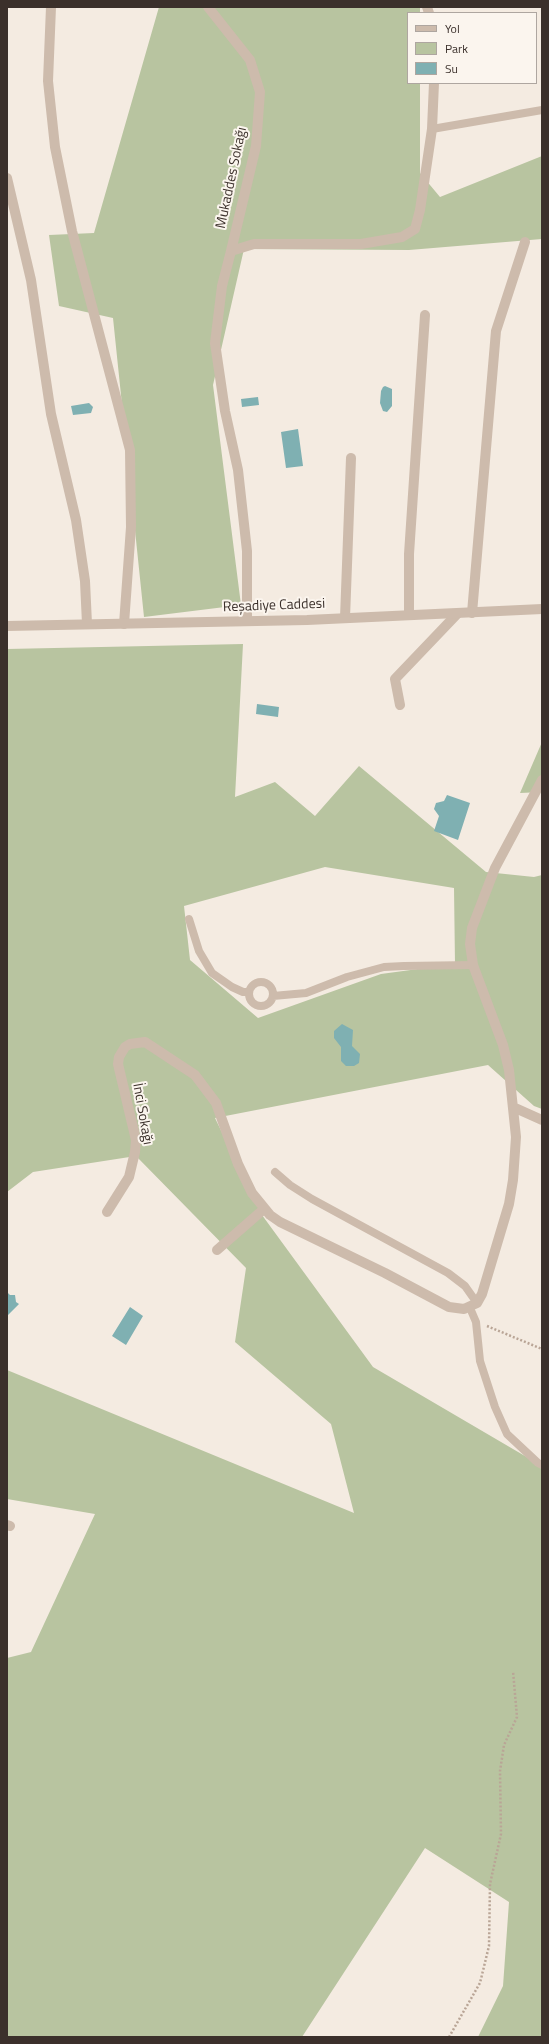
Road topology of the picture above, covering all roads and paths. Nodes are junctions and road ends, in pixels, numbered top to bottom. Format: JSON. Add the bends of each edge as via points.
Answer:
{"nodes":[{"id":1,"x":51,"y":7,"type":"edge"},
{"id":2,"x":208,"y":7,"type":"edge"},
{"id":3,"x":434,"y":84,"type":"edge"},
{"id":4,"x":542,"y":110,"type":"edge"},
{"id":5,"x":432,"y":129,"type":"junction"},
{"id":6,"x":7,"y":178,"type":"edge"},
{"id":7,"x":525,"y":242,"type":"dead end"},
{"id":8,"x":231,"y":251,"type":"junction"},
{"id":9,"x":425,"y":315,"type":"dead end"},
{"id":10,"x":351,"y":458,"type":"dead end"},
{"id":11,"x":542,"y":609,"type":"edge"},
{"id":12,"x":472,"y":612,"type":"junction"},
{"id":13,"x":458,"y":613,"type":"junction"},
{"id":14,"x":409,"y":615,"type":"junction"},
{"id":15,"x":345,"y":618,"type":"junction"},
{"id":16,"x":248,"y":621,"type":"junction"},
{"id":17,"x":87,"y":624,"type":"junction"},
{"id":18,"x":124,"y":624,"type":"junction"},
{"id":19,"x":7,"y":626,"type":"edge"},
{"id":20,"x":400,"y":704,"type":"dead end"},
{"id":21,"x":542,"y":780,"type":"edge"},
{"id":22,"x":190,"y":918,"type":"dead end"},
{"id":23,"x":473,"y":965,"type":"junction"},
{"id":24,"x":248,"y":992,"type":"junction"},
{"id":25,"x":273,"y":996,"type":"junction"},
{"id":26,"x":513,"y":1107,"type":"junction"},
{"id":27,"x":542,"y":1120,"type":"edge"},
{"id":28,"x":275,"y":1172,"type":"dead end"},
{"id":29,"x":264,"y":1209,"type":"junction"},
{"id":30,"x":107,"y":1212,"type":"dead end"},
{"id":31,"x":217,"y":1250,"type":"dead end"},
{"id":32,"x":474,"y":1305,"type":"junction"},
{"id":33,"x":476,"y":1322,"type":"junction"},
{"id":34,"x":542,"y":1349,"type":"edge"},
{"id":35,"x":542,"y":1465,"type":"edge"},
{"id":36,"x":512,"y":1671,"type":"dead end"},
{"id":37,"x":449,"y":2037,"type":"edge"}],
"edges":[{"from":1,"to":18,"type":"street","via":[[48,81],[55,147],[72,231],[130,450],[131,527]]},
{"from":2,"to":8,"type":"street","name":"Mukaddes Sokağı","via":[[250,60],[260,92],[256,146]]},
{"from":3,"to":5,"type":"street"},
{"from":4,"to":5,"type":"lane"},
{"from":5,"to":8,"type":"street","via":[[417,224],[415,229],[402,237],[361,244],[254,244]]},
{"from":6,"to":17,"type":"street","via":[[31,280],[51,414],[76,520],[85,580]]},
{"from":7,"to":12,"type":"street","via":[[496,331]]},
{"from":8,"to":16,"type":"street","name":"Mukaddes Sokağı","via":[[222,286],[215,342],[225,411],[238,470],[247,551]]},
{"from":9,"to":14,"type":"street","via":[[409,554]]},
{"from":10,"to":15,"type":"street"},
{"from":11,"to":12,"type":"street","name":"Reşadiye Caddesi"},
{"from":12,"to":13,"type":"street","name":"Reşadiye Caddesi"},
{"from":13,"to":14,"type":"street","name":"Reşadiye Caddesi"},
{"from":13,"to":20,"type":"street","via":[[395,679]]},
{"from":14,"to":15,"type":"street","name":"Reşadiye Caddesi"},
{"from":15,"to":16,"type":"street","name":"Reşadiye Caddesi"},
{"from":16,"to":18,"type":"street","name":"Reşadiye Caddesi"},
{"from":17,"to":18,"type":"street","name":"Reşadiye Caddesi"},
{"from":17,"to":19,"type":"street","name":"Reşadiye Caddesi"},
{"from":21,"to":23,"type":"street","via":[[495,868],[472,928],[470,944]]},
{"from":22,"to":24,"type":"lane","via":[[199,951],[212,973],[232,987]]},
{"from":23,"to":25,"type":"lane","via":[[384,968],[347,977],[306,993]]},
{"from":23,"to":26,"type":"street","via":[[503,1045]]},
{"from":24,"to":25,"type":"lane","via":[[251,1001],[259,1006],[268,1003]]},
{"from":24,"to":25,"type":"lane","via":[[253,984],[262,981],[270,986]]},
{"from":26,"to":27,"type":"street"},
{"from":26,"to":32,"type":"street","via":[[515,1158],[509,1204],[482,1294]]},
{"from":28,"to":32,"type":"lane","via":[[312,1200],[448,1273],[464,1286]]},
{"from":29,"to":30,"type":"street","name":"İnci Sokağı","via":[[238,1164],[216,1103],[195,1075],[153,1046],[145,1042],[136,1042],[125,1047],[118,1064],[136,1140],[135,1152],[129,1177]]},
{"from":29,"to":31,"type":"street"},
{"from":29,"to":32,"type":"street","via":[[280,1222],[449,1307],[457,1310]]},
{"from":32,"to":33,"type":"lane"},
{"from":33,"to":34,"type":"path"},
{"from":33,"to":35,"type":"lane","via":[[480,1361],[507,1434]]},
{"from":36,"to":37,"type":"path","via":[[517,1717],[504,1745],[500,1771],[501,1834],[490,1884],[489,1946],[480,1983]]}]}
